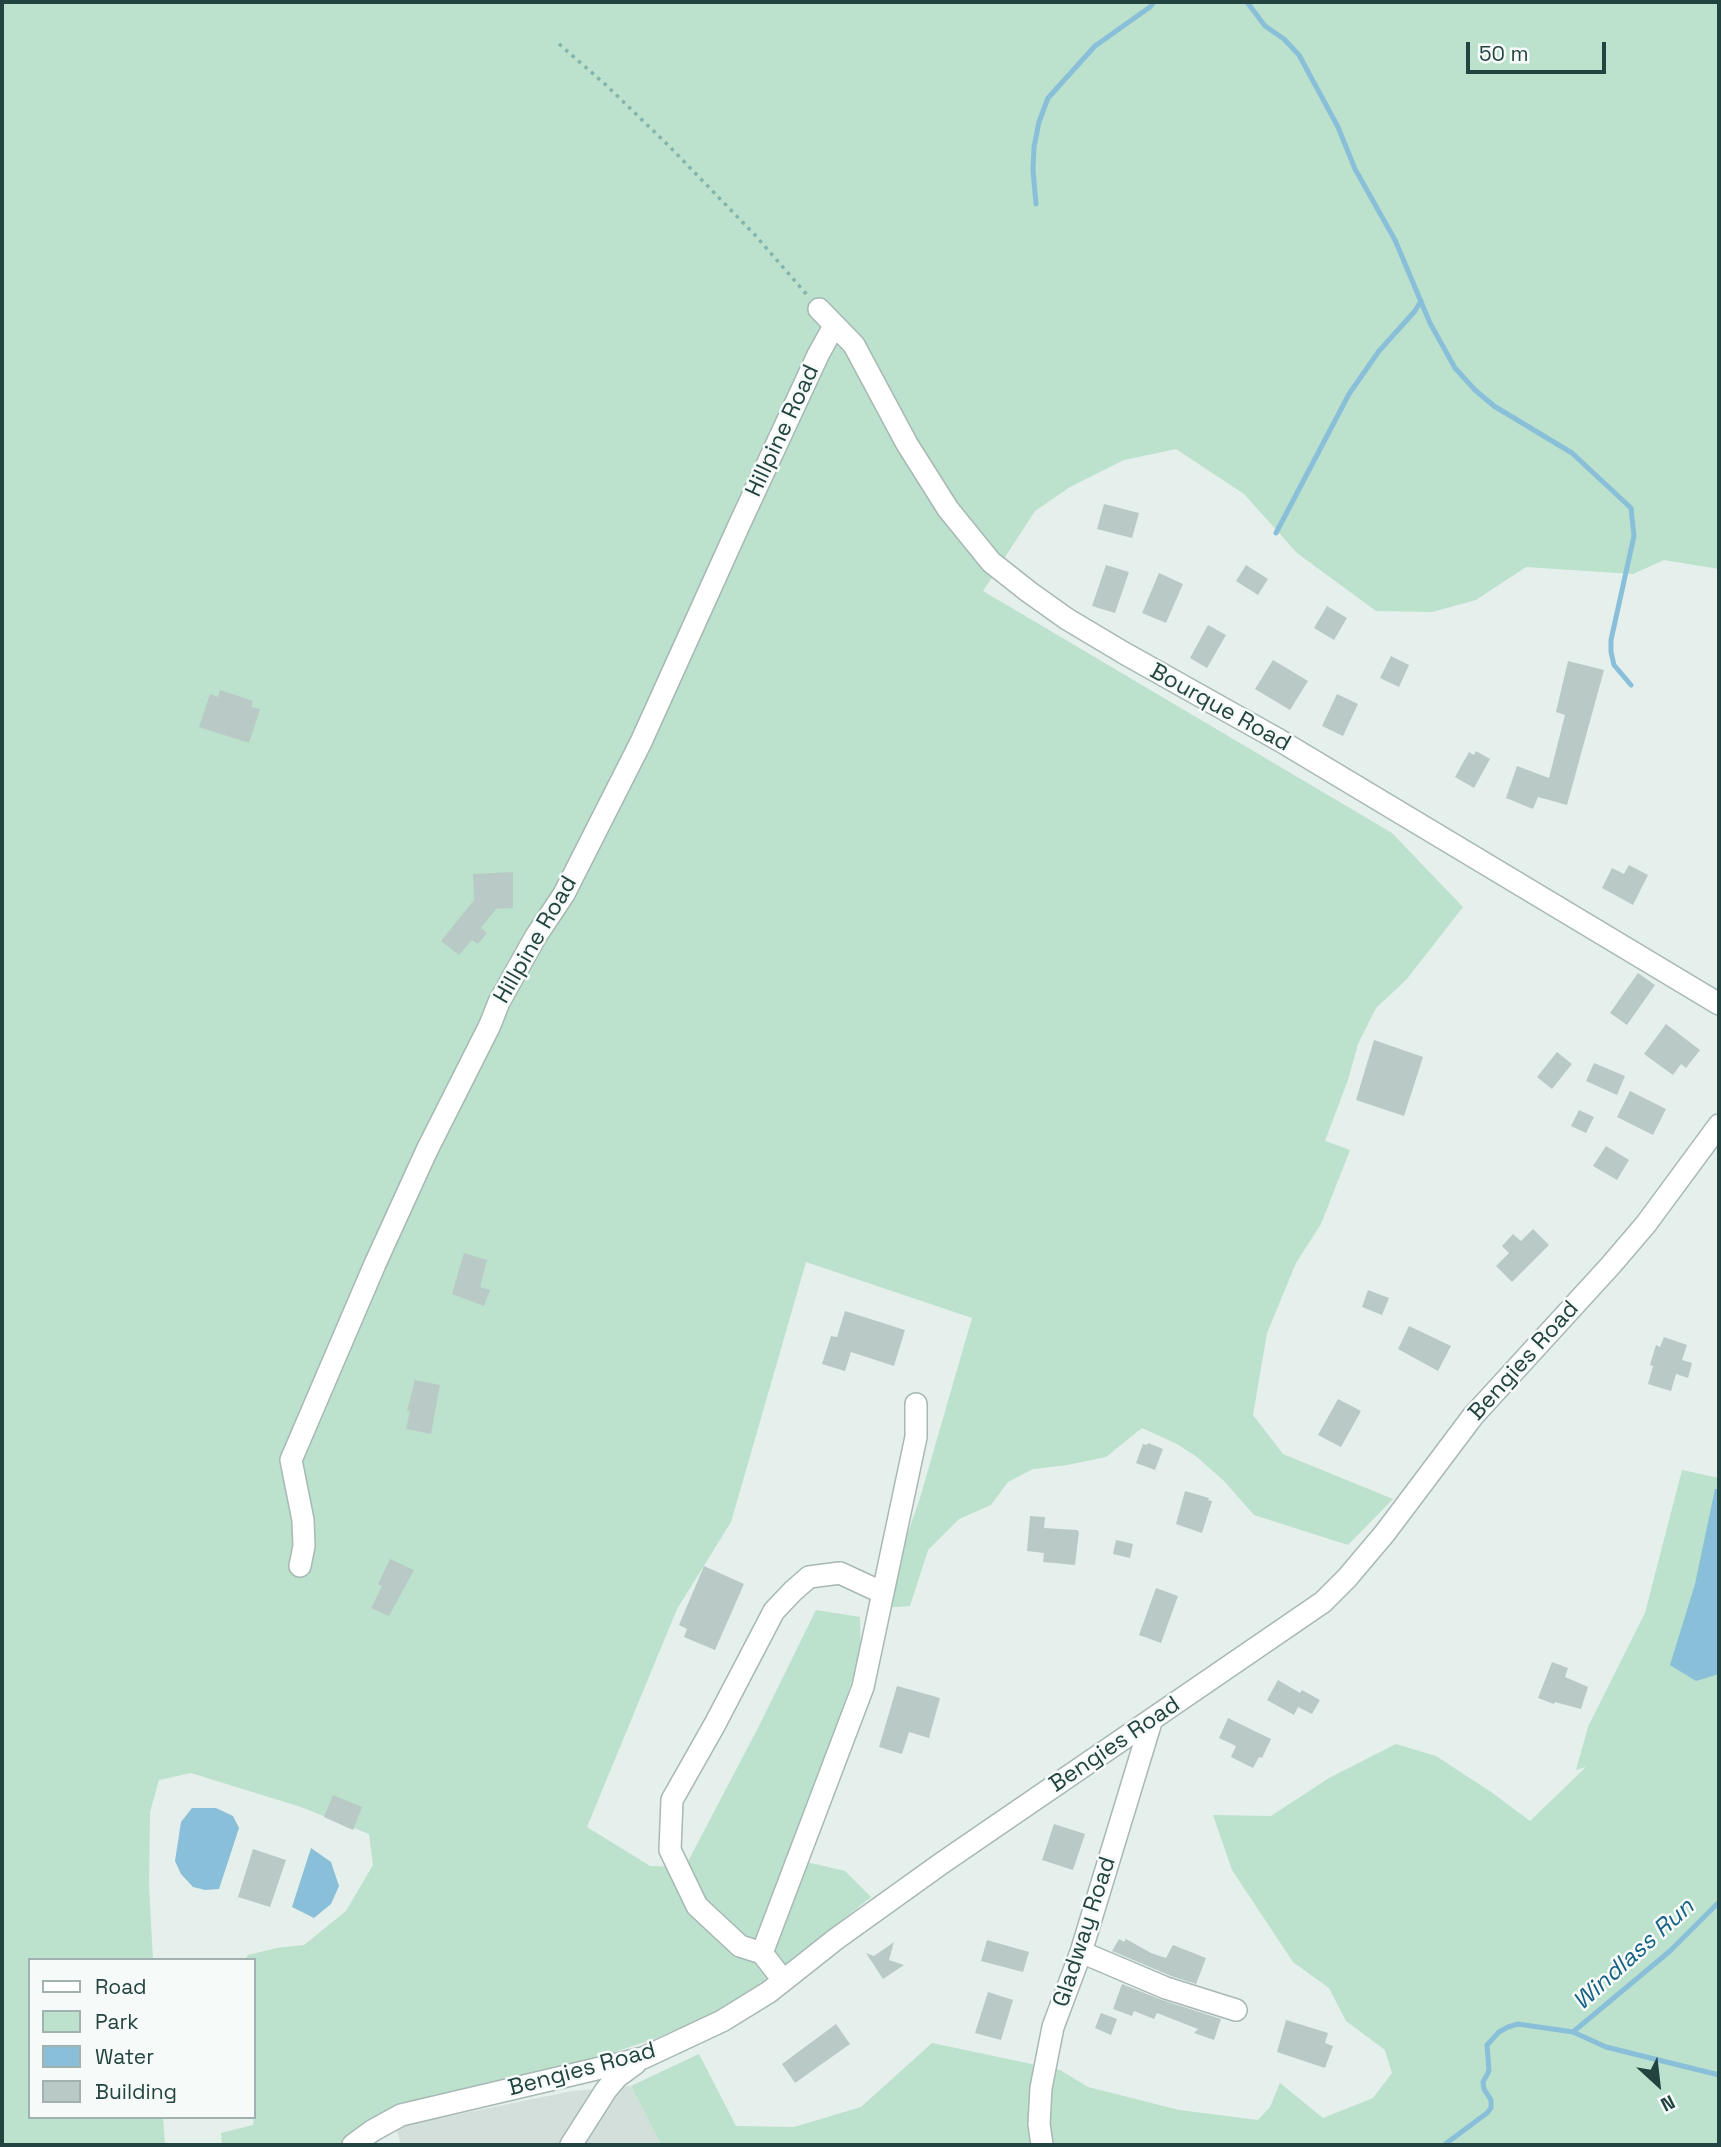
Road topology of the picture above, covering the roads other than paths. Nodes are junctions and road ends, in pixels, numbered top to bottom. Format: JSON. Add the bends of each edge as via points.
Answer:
{"nodes":[{"id":1,"x":819,"y":309,"type":"road end"},
{"id":2,"x":834,"y":326,"type":"junction"},
{"id":3,"x":1719,"y":1003,"type":"edge"},
{"id":4,"x":1719,"y":1125,"type":"edge"},
{"id":5,"x":916,"y":1404,"type":"dead end"},
{"id":6,"x":300,"y":1566,"type":"dead end"},
{"id":7,"x":883,"y":1593,"type":"junction"},
{"id":8,"x":1151,"y":1721,"type":"junction"},
{"id":9,"x":1081,"y":1952,"type":"junction"},
{"id":10,"x":762,"y":1953,"type":"junction"},
{"id":11,"x":783,"y":1980,"type":"junction"},
{"id":12,"x":1236,"y":2010,"type":"dead end"},
{"id":13,"x":643,"y":2059,"type":"junction"},
{"id":14,"x":353,"y":2145,"type":"edge"},
{"id":15,"x":570,"y":2145,"type":"edge"},
{"id":16,"x":1042,"y":2145,"type":"edge"}],
"edges":[{"from":1,"to":2,"type":"street","name":"Bourque Road"},
{"from":2,"to":3,"type":"street","name":"Bourque Road","via":[[854,345],[948,509],[991,562],[1029,592],[1124,653],[1279,740]]},
{"from":2,"to":6,"type":"street","name":"Hillpine Road","via":[[641,742],[564,894],[499,1002],[369,1276],[290,1461],[303,1520]]},
{"from":4,"to":8,"type":"street","name":"Bengies Road","via":[[1646,1224],[1473,1416],[1348,1578],[1323,1602]]},
{"from":5,"to":7,"type":"street","via":[[916,1437]]},
{"from":7,"to":10,"type":"street","via":[[863,1687]]},
{"from":7,"to":10,"type":"street","via":[[840,1573],[809,1577],[793,1591],[774,1611],[672,1800],[670,1850],[697,1906],[740,1946]]},
{"from":8,"to":9,"type":"street","name":"Gladway Road"},
{"from":8,"to":11,"type":"street","name":"Bengies Road","via":[[942,1863]]},
{"from":9,"to":12,"type":"street","via":[[1166,1988]]},
{"from":9,"to":16,"type":"street","name":"Gladway Road","via":[[1045,2063],[1039,2124]]},
{"from":10,"to":11,"type":"street"},
{"from":11,"to":13,"type":"street","name":"Bengies Road","via":[[722,2021]]},
{"from":13,"to":14,"type":"street","name":"Bengies Road","via":[[401,2115]]},
{"from":13,"to":15,"type":"street","via":[[617,2077]]}]}
